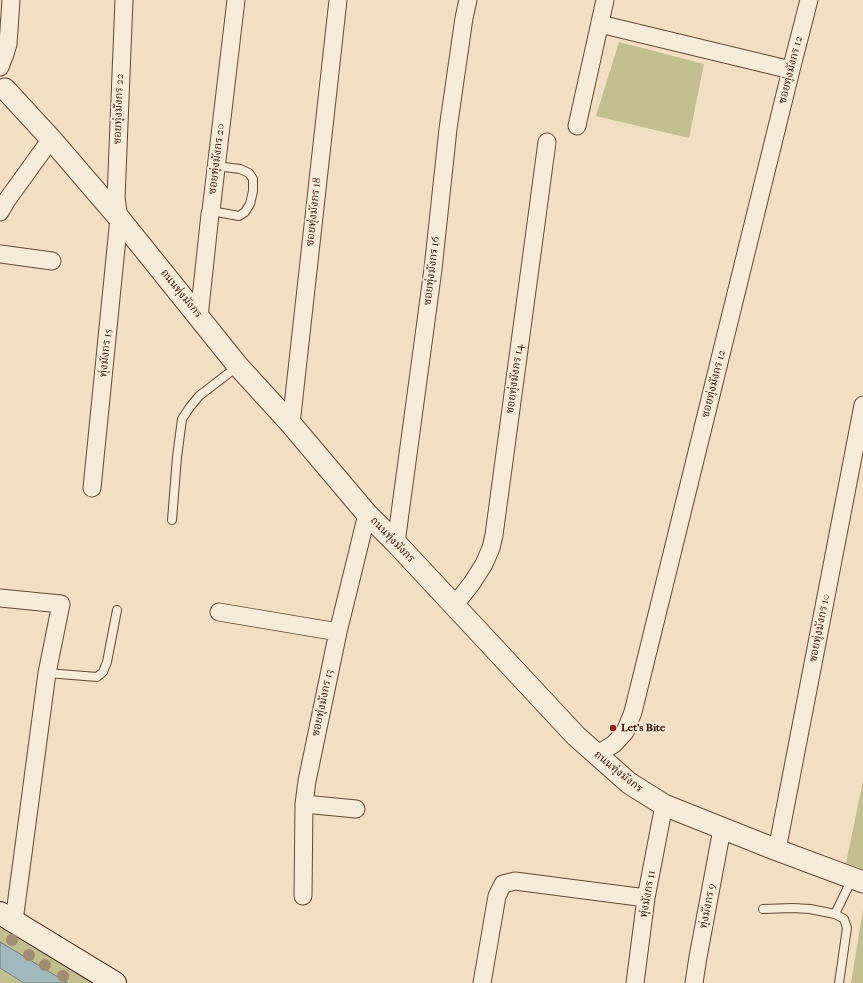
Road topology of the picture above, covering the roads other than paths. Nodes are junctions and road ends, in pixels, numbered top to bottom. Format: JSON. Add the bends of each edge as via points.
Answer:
{"nodes":[{"id":1,"x":11,"y":0,"type":"edge"},
{"id":2,"x":124,"y":0,"type":"edge"},
{"id":3,"x":236,"y":0,"type":"edge"},
{"id":4,"x":338,"y":0,"type":"edge"},
{"id":5,"x":468,"y":0,"type":"edge"},
{"id":6,"x":605,"y":0,"type":"edge"},
{"id":7,"x":809,"y":0,"type":"edge"},
{"id":8,"x":600,"y":24,"type":"junction"},
{"id":9,"x":0,"y":67,"type":"edge"},
{"id":10,"x":791,"y":70,"type":"junction"},
{"id":11,"x":2,"y":89,"type":"edge"},
{"id":12,"x":577,"y":126,"type":"dead end"},
{"id":13,"x":51,"y":139,"type":"junction"},
{"id":14,"x":547,"y":142,"type":"dead end"},
{"id":15,"x":216,"y":166,"type":"junction"},
{"id":16,"x":211,"y":211,"type":"junction"},
{"id":17,"x":0,"y":212,"type":"edge"},
{"id":18,"x":119,"y":218,"type":"junction"},
{"id":19,"x":0,"y":254,"type":"edge"},
{"id":20,"x":52,"y":261,"type":"dead end"},
{"id":21,"x":199,"y":317,"type":"junction"},
{"id":22,"x":238,"y":366,"type":"junction"},
{"id":23,"x":863,"y":405,"type":"edge"},
{"id":24,"x":291,"y":424,"type":"junction"},
{"id":25,"x":92,"y":488,"type":"dead end"},
{"id":26,"x":367,"y":514,"type":"junction"},
{"id":27,"x":172,"y":520,"type":"dead end"},
{"id":28,"x":396,"y":543,"type":"junction"},
{"id":29,"x":0,"y":598,"type":"edge"},
{"id":30,"x":454,"y":606,"type":"junction"},
{"id":31,"x":117,"y":610,"type":"dead end"},
{"id":32,"x":219,"y":612,"type":"dead end"},
{"id":33,"x":338,"y":632,"type":"junction"},
{"id":34,"x":47,"y":673,"type":"junction"},
{"id":35,"x":596,"y":755,"type":"junction"},
{"id":36,"x":304,"y":804,"type":"junction"},
{"id":37,"x":664,"y":805,"type":"junction"},
{"id":38,"x":356,"y":809,"type":"dead end"},
{"id":39,"x":722,"y":829,"type":"junction"},
{"id":40,"x":777,"y":850,"type":"junction"},
{"id":41,"x":858,"y":880,"type":"edge"},
{"id":42,"x":303,"y":896,"type":"dead end"},
{"id":43,"x":646,"y":898,"type":"junction"},
{"id":44,"x":763,"y":909,"type":"dead end"},
{"id":45,"x":835,"y":914,"type":"junction"},
{"id":46,"x":7,"y":917,"type":"edge"},
{"id":47,"x":115,"y":983,"type":"edge"},
{"id":48,"x":482,"y":983,"type":"edge"},
{"id":49,"x":635,"y":983,"type":"edge"},
{"id":50,"x":694,"y":983,"type":"edge"},
{"id":51,"x":839,"y":983,"type":"edge"}],
"edges":[{"from":1,"to":9,"type":"street","via":[[8,44]]},
{"from":2,"to":18,"type":"street","name":"ซอยทุ่งมังกร 22","via":[[116,198]]},
{"from":3,"to":15,"type":"street","name":"ซอยทุ่งมังกร 20"},
{"from":4,"to":24,"type":"street","name":"ซอยทุ่งมังกร 18"},
{"from":5,"to":28,"type":"street","name":"ซอยทุ่งมังกร 16","via":[[448,129],[433,269]]},
{"from":6,"to":8,"type":"street"},
{"from":7,"to":10,"type":"street","name":"ซอยทุ่งมังกร 12"},
{"from":8,"to":10,"type":"street"},
{"from":8,"to":12,"type":"street"},
{"from":10,"to":35,"type":"street","name":"ซอยทุ่งมังกร 12","via":[[632,712],[625,732],[614,744]]},
{"from":11,"to":13,"type":"street","name":"ถนนทุ่งมังกร"},
{"from":13,"to":17,"type":"street"},
{"from":13,"to":18,"type":"street","name":"ถนนทุ่งมังกร"},
{"from":14,"to":30,"type":"street","name":"ซอยทุ่งมังกร 14","via":[[494,535],[484,564]]},
{"from":15,"to":16,"type":"street","name":"ซอยทุ่งมังกร 20"},
{"from":15,"to":16,"type":"lane","via":[[240,168],[249,173],[253,179],[253,190],[250,204],[239,216]]},
{"from":16,"to":21,"type":"street","name":"ซอยทุ่งมังกร 20"},
{"from":18,"to":21,"type":"street","name":"ถนนทุ่งมังกร"},
{"from":18,"to":25,"type":"street","name":"ทุ่งมังกร 15"},
{"from":19,"to":20,"type":"street"},
{"from":21,"to":22,"type":"street","name":"ถนนทุ่งมังกร"},
{"from":22,"to":24,"type":"street","name":"ถนนทุ่งมังกร"},
{"from":22,"to":27,"type":"lane","via":[[199,396],[182,419]]},
{"from":23,"to":40,"type":"street","name":"ซอยทุ่งมังกร 10"},
{"from":24,"to":26,"type":"street","name":"ถนนทุ่งมังกร"},
{"from":26,"to":28,"type":"street","name":"ถนนทุ่งมังกร"},
{"from":26,"to":33,"type":"street","name":"ซอยทุ่งมังกร 13"},
{"from":28,"to":30,"type":"street","name":"ถนนทุ่งมังกร"},
{"from":29,"to":34,"type":"street","via":[[61,604]]},
{"from":30,"to":35,"type":"street","name":"ถนนทุ่งมังกร"},
{"from":31,"to":34,"type":"lane","via":[[103,672],[97,677]]},
{"from":32,"to":33,"type":"street"},
{"from":33,"to":36,"type":"street","name":"ซอยทุ่งมังกร 13","via":[[306,781]]},
{"from":34,"to":46,"type":"street"},
{"from":35,"to":37,"type":"street","name":"ถนนทุ่งมังกร","via":[[629,783]]},
{"from":36,"to":38,"type":"street"},
{"from":36,"to":42,"type":"street","name":"ซอยทุ่งมังกร 13"},
{"from":37,"to":39,"type":"street","name":"ถนนทุ่งมังกร"},
{"from":37,"to":43,"type":"street","name":"ทุ่งมังกร 11"},
{"from":39,"to":40,"type":"street","name":"ถนนทุ่งมังกร"},
{"from":39,"to":50,"type":"street","name":"ทุ่งมังกร 9"},
{"from":40,"to":41,"type":"street","name":"ถนนทุ่งมังกร"},
{"from":41,"to":45,"type":"lane"},
{"from":43,"to":48,"type":"street","via":[[515,881],[503,884],[497,896]]},
{"from":43,"to":49,"type":"street","name":"ทุ่งมังกร 11"},
{"from":44,"to":45,"type":"lane","via":[[810,909]]},
{"from":45,"to":51,"type":"lane","via":[[844,919],[847,928]]},
{"from":46,"to":47,"type":"main road"}]}
